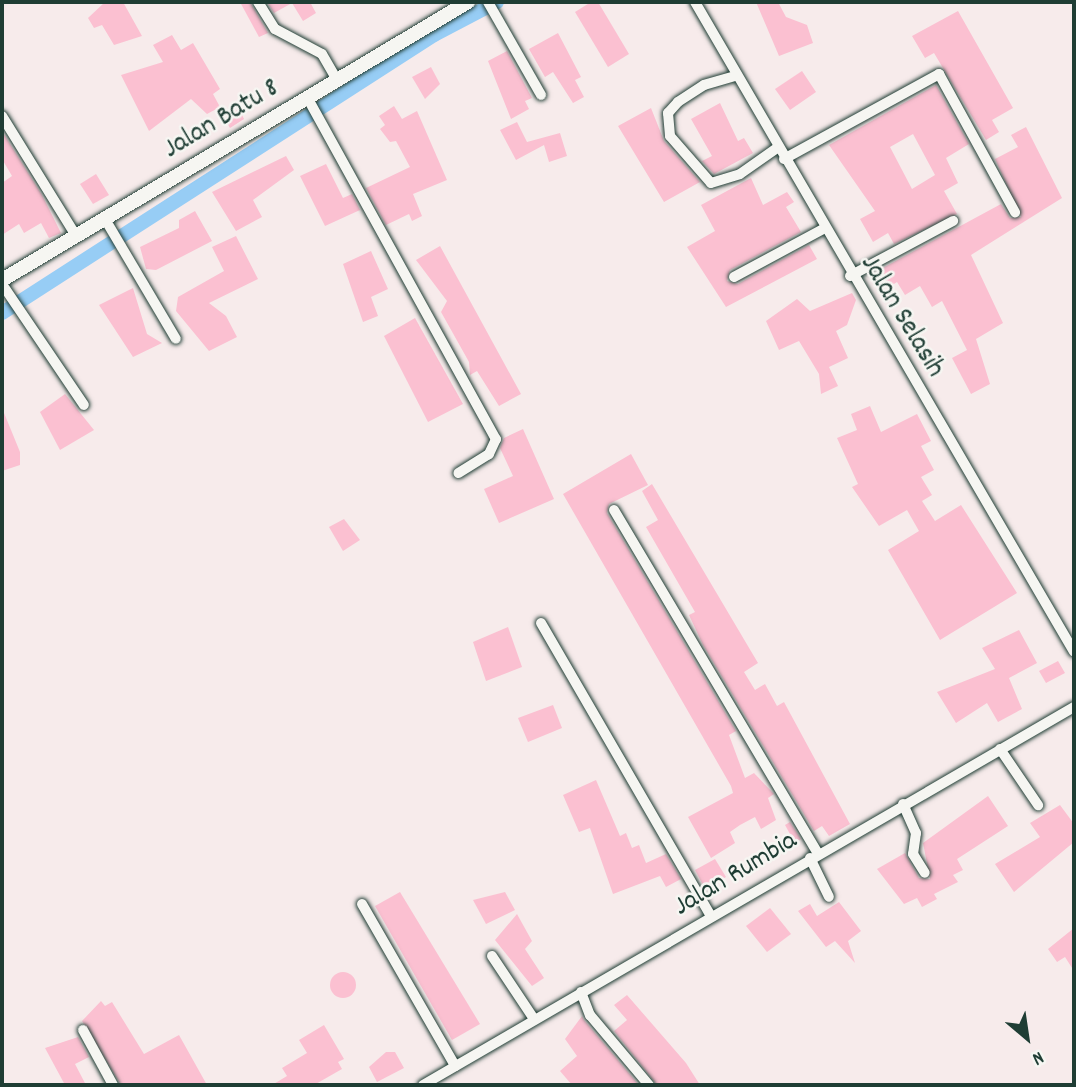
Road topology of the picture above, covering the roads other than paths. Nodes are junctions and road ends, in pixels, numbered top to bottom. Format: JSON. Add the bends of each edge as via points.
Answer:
{"nodes":[{"id":1,"x":258,"y":2,"type":"edge"},
{"id":2,"x":468,"y":2,"type":"edge"},
{"id":3,"x":488,"y":2,"type":"edge"},
{"id":4,"x":695,"y":2,"type":"edge"},
{"id":5,"x":735,"y":76,"type":"junction"},
{"id":6,"x":337,"y":80,"type":"junction"},
{"id":7,"x":541,"y":95,"type":"dead end"},
{"id":8,"x":312,"y":102,"type":"junction"},
{"id":9,"x":2,"y":116,"type":"edge"},
{"id":10,"x":778,"y":148,"type":"junction"},
{"id":11,"x":784,"y":159,"type":"junction"},
{"id":12,"x":1015,"y":212,"type":"dead end"},
{"id":13,"x":105,"y":219,"type":"junction"},
{"id":14,"x":953,"y":221,"type":"dead end"},
{"id":15,"x":823,"y":229,"type":"junction"},
{"id":16,"x":76,"y":236,"type":"junction"},
{"id":17,"x":850,"y":276,"type":"junction"},
{"id":18,"x":734,"y":277,"type":"dead end"},
{"id":19,"x":4,"y":286,"type":"edge"},
{"id":20,"x":176,"y":339,"type":"dead end"},
{"id":21,"x":84,"y":405,"type":"dead end"},
{"id":22,"x":459,"y":473,"type":"dead end"},
{"id":23,"x":614,"y":510,"type":"dead end"},
{"id":24,"x":541,"y":623,"type":"dead end"},
{"id":25,"x":1074,"y":652,"type":"edge"},
{"id":26,"x":1074,"y":707,"type":"edge"},
{"id":27,"x":1000,"y":749,"type":"junction"},
{"id":28,"x":903,"y":804,"type":"junction"},
{"id":29,"x":1038,"y":805,"type":"dead end"},
{"id":30,"x":814,"y":856,"type":"junction"},
{"id":31,"x":925,"y":873,"type":"dead end"},
{"id":32,"x":829,"y":897,"type":"dead end"},
{"id":33,"x":362,"y":904,"type":"dead end"},
{"id":34,"x":711,"y":916,"type":"junction"},
{"id":35,"x":492,"y":956,"type":"dead end"},
{"id":36,"x":581,"y":992,"type":"junction"},
{"id":37,"x":534,"y":1019,"type":"junction"},
{"id":38,"x":83,"y":1030,"type":"dead end"},
{"id":39,"x":455,"y":1066,"type":"junction"},
{"id":40,"x":113,"y":1085,"type":"edge"},
{"id":41,"x":422,"y":1085,"type":"edge"},
{"id":42,"x":649,"y":1085,"type":"edge"}],
"edges":[{"from":1,"to":6,"type":"street","via":[[275,29],[322,54]]},
{"from":2,"to":6,"type":"street","name":"Jalan Batu 8"},
{"from":3,"to":7,"type":"street"},
{"from":4,"to":5,"type":"street","name":"Jalan Selasih"},
{"from":5,"to":10,"type":"street","name":"Jalan Selasih"},
{"from":5,"to":10,"type":"street","via":[[704,85],[678,102],[668,113],[670,136],[711,183],[740,174]]},
{"from":6,"to":8,"type":"street","name":"Jalan Batu 8"},
{"from":8,"to":13,"type":"street","name":"Jalan Batu 8"},
{"from":8,"to":22,"type":"street","via":[[496,439],[489,454]]},
{"from":9,"to":16,"type":"street"},
{"from":10,"to":11,"type":"street","name":"Jalan Selasih"},
{"from":11,"to":12,"type":"street","via":[[939,74]]},
{"from":11,"to":15,"type":"street","name":"Jalan Selasih"},
{"from":13,"to":16,"type":"street","name":"Jalan Batu 8"},
{"from":13,"to":20,"type":"street"},
{"from":14,"to":17,"type":"street"},
{"from":15,"to":17,"type":"street","name":"Jalan Selasih"},
{"from":15,"to":18,"type":"street"},
{"from":16,"to":19,"type":"street","name":"Jalan Batu 8"},
{"from":17,"to":25,"type":"street","name":"Jalan Selasih"},
{"from":19,"to":21,"type":"street"},
{"from":23,"to":30,"type":"street"},
{"from":24,"to":34,"type":"street"},
{"from":26,"to":27,"type":"street","name":"Jalan Rumbia"},
{"from":27,"to":28,"type":"street","name":"Jalan Rumbia"},
{"from":27,"to":29,"type":"street"},
{"from":28,"to":30,"type":"street","name":"Jalan Rumbia"},
{"from":28,"to":31,"type":"street","via":[[916,833],[913,854]]},
{"from":30,"to":32,"type":"street"},
{"from":30,"to":34,"type":"street","name":"Jalan Rumbia"},
{"from":33,"to":39,"type":"street"},
{"from":34,"to":36,"type":"street","name":"Jalan Rumbia"},
{"from":35,"to":37,"type":"street"},
{"from":36,"to":37,"type":"street","name":"Jalan Rumbia"},
{"from":36,"to":42,"type":"street","via":[[590,1015]]},
{"from":37,"to":39,"type":"street","name":"Jalan Rumbia"},
{"from":38,"to":40,"type":"street"},
{"from":39,"to":41,"type":"street","name":"Jalan Rumbia"}]}
